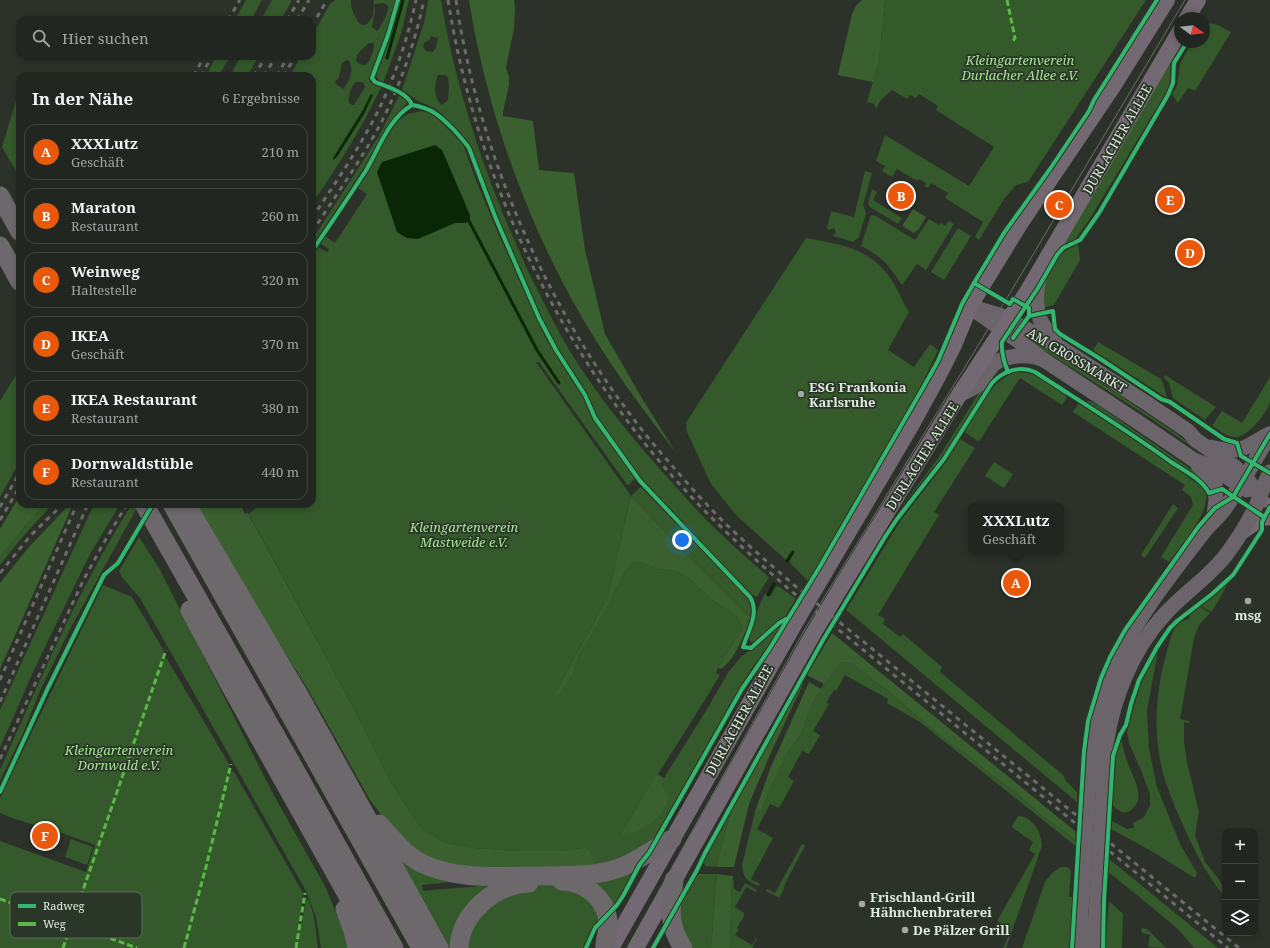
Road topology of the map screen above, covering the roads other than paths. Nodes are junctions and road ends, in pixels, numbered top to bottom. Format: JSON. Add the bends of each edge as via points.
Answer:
{"nodes":[{"id":1,"x":1167,"y":0,"type":"edge"},
{"id":2,"x":1198,"y":0,"type":"edge"},
{"id":3,"x":1191,"y":12,"type":"edge"},
{"id":4,"x":1174,"y":41,"type":"edge"},
{"id":5,"x":0,"y":196,"type":"edge"},
{"id":6,"x":16,"y":225,"type":"edge"},
{"id":7,"x":0,"y":246,"type":"edge"},
{"id":8,"x":1042,"y":266,"type":"junction"},
{"id":9,"x":16,"y":275,"type":"edge"},
{"id":10,"x":969,"y":306,"type":"junction"},
{"id":11,"x":1006,"y":325,"type":"junction"},
{"id":12,"x":1055,"y":344,"type":"junction"},
{"id":13,"x":1044,"y":360,"type":"junction"},
{"id":14,"x":959,"y":395,"type":"junction"},
{"id":15,"x":1270,"y":434,"type":"edge"},
{"id":16,"x":1203,"y":445,"type":"junction"},
{"id":17,"x":1194,"y":460,"type":"junction"},
{"id":18,"x":1270,"y":472,"type":"edge"},
{"id":19,"x":1242,"y":481,"type":"junction"},
{"id":20,"x":1265,"y":501,"type":"edge"},
{"id":21,"x":146,"y":508,"type":"edge"},
{"id":22,"x":174,"y":508,"type":"edge"},
{"id":23,"x":188,"y":508,"type":"edge"},
{"id":24,"x":1270,"y":520,"type":"edge"},
{"id":25,"x":1213,"y":522,"type":"junction"},
{"id":26,"x":1238,"y":537,"type":"junction"},
{"id":27,"x":178,"y":564,"type":"junction"},
{"id":28,"x":354,"y":796,"type":"junction"},
{"id":29,"x":672,"y":839,"type":"junction"},
{"id":30,"x":323,"y":852,"type":"junction"},
{"id":31,"x":674,"y":880,"type":"junction"},
{"id":32,"x":357,"y":948,"type":"edge"},
{"id":33,"x":377,"y":948,"type":"edge"},
{"id":34,"x":394,"y":948,"type":"edge"},
{"id":35,"x":421,"y":948,"type":"edge"},
{"id":36,"x":439,"y":948,"type":"edge"},
{"id":37,"x":459,"y":948,"type":"edge"},
{"id":38,"x":605,"y":948,"type":"edge"},
{"id":39,"x":611,"y":948,"type":"edge"},
{"id":40,"x":636,"y":948,"type":"edge"},
{"id":41,"x":683,"y":948,"type":"edge"},
{"id":42,"x":1082,"y":948,"type":"edge"},
{"id":43,"x":1094,"y":948,"type":"edge"}],
"edges":[{"from":1,"to":10,"type":"main road","name":"DURLACHER ALLEE"},
{"from":2,"to":3,"type":"main road"},
{"from":4,"to":8,"type":"main road","name":"DURLACHER ALLEE"},
{"from":5,"to":6,"type":"highway"},
{"from":7,"to":9,"type":"highway"},
{"from":8,"to":11,"type":"main road","name":"DURLACHER ALLEE"},
{"from":8,"to":12,"type":"main road","via":[[1036,303],[1040,319]]},
{"from":10,"to":11,"type":"main road","name":"AM GROSSMARKT"},
{"from":10,"to":29,"type":"main road","name":"DURLACHER ALLEE","bridge":true,"via":[[954,345],[911,426]]},
{"from":11,"to":12,"type":"main road","name":"AM GROSSMARKT"},
{"from":11,"to":13,"type":"main road","name":"AM GROSSMARKT","via":[[1024,345]]},
{"from":11,"to":14,"type":"main road","name":"DURLACHER ALLEE"},
{"from":12,"to":16,"type":"main road","name":"AM GROSSMARKT","via":[[1188,431]]},
{"from":13,"to":14,"type":"main road","via":[[1024,355],[996,362],[979,385]]},
{"from":13,"to":17,"type":"main road","name":"AM GROSSMARKT"},
{"from":14,"to":31,"type":"main road","name":"DURLACHER ALLEE","bridge":true,"via":[[813,634]]},
{"from":15,"to":16,"type":"main road","via":[[1239,450]]},
{"from":15,"to":19,"type":"main road"},
{"from":16,"to":19,"type":"main road","name":"AM GROSSMARKT","via":[[1235,467]]},
{"from":17,"to":19,"type":"main road","name":"AM GROSSMARKT"},
{"from":17,"to":25,"type":"main road","via":[[1215,484]]},
{"from":18,"to":20,"type":"main road"},
{"from":19,"to":20,"type":"main road","name":"AM GROSSMARKT"},
{"from":19,"to":25,"type":"main road"},
{"from":20,"to":26,"type":"main road"},
{"from":21,"to":27,"type":"highway"},
{"from":22,"to":35,"type":"highway"},
{"from":23,"to":28,"type":"highway","via":[[300,697]]},
{"from":24,"to":26,"type":"street"},
{"from":25,"to":42,"type":"main road","bridge":true,"via":[[1140,620],[1115,664],[1096,720],[1091,750],[1081,911]]},
{"from":26,"to":43,"type":"main road","bridge":true,"via":[[1212,571],[1182,596],[1155,625],[1132,662],[1120,691],[1106,747]]},
{"from":27,"to":30,"type":"highway","via":[[187,605]]},
{"from":27,"to":34,"type":"highway"},
{"from":28,"to":29,"type":"highway","via":[[392,839],[410,855],[432,867],[459,874],[494,876],[602,873],[628,864]]},
{"from":28,"to":36,"type":"highway"},
{"from":29,"to":39,"type":"main road","name":"DURLACHER ALLEE"},
{"from":30,"to":32,"type":"highway","via":[[348,915]]},
{"from":30,"to":33,"type":"highway"},
{"from":31,"to":40,"type":"main road","name":"DURLACHER ALLEE"},
{"from":31,"to":41,"type":"highway","via":[[671,922]]},
{"from":37,"to":38,"type":"highway","via":[[464,925],[484,901],[509,887],[547,881],[578,884],[599,898],[608,917]]}]}
